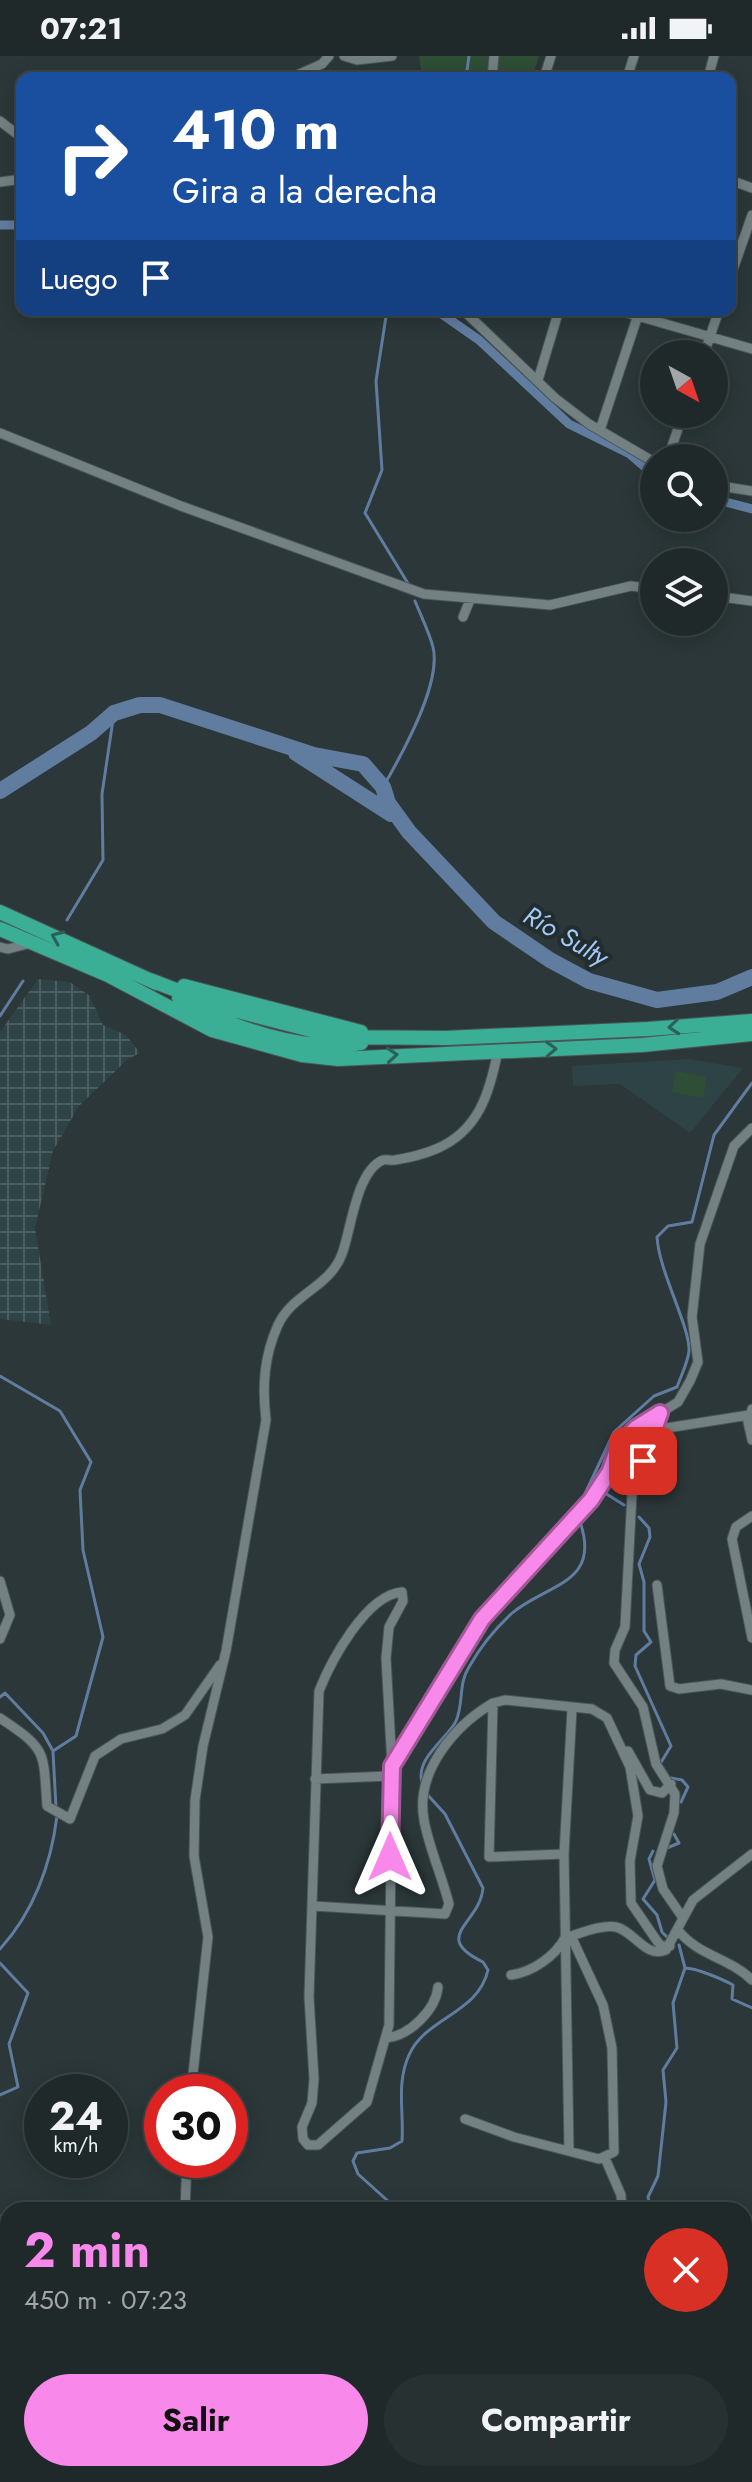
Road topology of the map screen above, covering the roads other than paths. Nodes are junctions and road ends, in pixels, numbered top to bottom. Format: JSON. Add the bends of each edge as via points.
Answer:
{"nodes":[{"id":1,"x":329,"y":56,"type":"edge"},
{"id":2,"x":344,"y":56,"type":"edge"},
{"id":3,"x":392,"y":56,"type":"edge"},
{"id":4,"x":304,"y":72,"type":"edge"},
{"id":5,"x":0,"y":121,"type":"edge"},
{"id":6,"x":16,"y":133,"type":"edge"},
{"id":7,"x":752,"y":215,"type":"edge"},
{"id":8,"x":736,"y":261,"type":"edge"},
{"id":9,"x":472,"y":316,"type":"edge"},
{"id":10,"x":557,"y":316,"type":"edge"},
{"id":11,"x":637,"y":316,"type":"edge"},
{"id":12,"x":647,"y":316,"type":"edge"},
{"id":13,"x":717,"y":316,"type":"edge"},
{"id":14,"x":710,"y":336,"type":"junction"},
{"id":15,"x":709,"y":340,"type":"edge"},
{"id":16,"x":752,"y":349,"type":"edge"},
{"id":17,"x":538,"y":380,"type":"junction"},
{"id":18,"x":600,"y":430,"type":"junction"},
{"id":19,"x":0,"y":433,"type":"edge"},
{"id":20,"x":640,"y":454,"type":"edge"},
{"id":21,"x":728,"y":487,"type":"edge"},
{"id":22,"x":752,"y":491,"type":"edge"},
{"id":23,"x":640,"y":587,"type":"edge"},
{"id":24,"x":728,"y":598,"type":"edge"},
{"id":25,"x":470,"y":600,"type":"junction"},
{"id":26,"x":752,"y":601,"type":"edge"},
{"id":27,"x":463,"y":617,"type":"dead end"},
{"id":28,"x":0,"y":912,"type":"edge"},
{"id":29,"x":0,"y":929,"type":"edge"},
{"id":30,"x":31,"y":943,"type":"junction"},
{"id":31,"x":0,"y":947,"type":"edge"},
{"id":32,"x":752,"y":1021,"type":"edge"},
{"id":33,"x":752,"y":1034,"type":"edge"},
{"id":34,"x":498,"y":1050,"type":"junction"},
{"id":35,"x":752,"y":1128,"type":"edge"},
{"id":36,"x":750,"y":1412,"type":"edge"},
{"id":37,"x":660,"y":1413,"type":"junction"},
{"id":38,"x":654,"y":1430,"type":"junction"},
{"id":39,"x":752,"y":1440,"type":"edge"},
{"id":40,"x":752,"y":1516,"type":"edge"},
{"id":41,"x":0,"y":1581,"type":"edge"},
{"id":42,"x":657,"y":1585,"type":"dead end"},
{"id":43,"x":3,"y":1626,"type":"edge"},
{"id":44,"x":752,"y":1638,"type":"edge"},
{"id":45,"x":0,"y":1639,"type":"edge"},
{"id":46,"x":226,"y":1651,"type":"junction"},
{"id":47,"x":752,"y":1690,"type":"edge"},
{"id":48,"x":493,"y":1703,"type":"junction"},
{"id":49,"x":572,"y":1709,"type":"junction"},
{"id":50,"x":0,"y":1718,"type":"edge"},
{"id":51,"x":618,"y":1739,"type":"junction"},
{"id":52,"x":391,"y":1771,"type":"junction"},
{"id":53,"x":315,"y":1779,"type":"junction"},
{"id":54,"x":671,"y":1784,"type":"junction"},
{"id":55,"x":564,"y":1854,"type":"junction"},
{"id":56,"x":752,"y":1854,"type":"edge"},
{"id":57,"x":313,"y":1906,"type":"junction"},
{"id":58,"x":390,"y":1911,"type":"junction"},
{"id":59,"x":683,"y":1918,"type":"junction"},
{"id":60,"x":678,"y":1930,"type":"junction"},
{"id":61,"x":568,"y":1937,"type":"junction"},
{"id":62,"x":670,"y":1946,"type":"junction"},
{"id":63,"x":511,"y":1975,"type":"dead end"},
{"id":64,"x":752,"y":1980,"type":"edge"},
{"id":65,"x":438,"y":1987,"type":"dead end"},
{"id":66,"x":386,"y":2038,"type":"junction"},
{"id":67,"x":193,"y":2074,"type":"edge"},
{"id":68,"x":465,"y":2119,"type":"dead end"},
{"id":69,"x":569,"y":2151,"type":"junction"},
{"id":70,"x":605,"y":2158,"type":"junction"},
{"id":71,"x":186,"y":2178,"type":"edge"},
{"id":72,"x":185,"y":2202,"type":"edge"},
{"id":73,"x":621,"y":2202,"type":"edge"}],
"edges":[{"from":1,"to":4,"type":"street"},
{"from":2,"to":3,"type":"street"},
{"from":5,"to":6,"type":"street"},
{"from":7,"to":8,"type":"street"},
{"from":9,"to":17,"type":"street"},
{"from":10,"to":17,"type":"street"},
{"from":11,"to":18,"type":"street"},
{"from":12,"to":14,"type":"street"},
{"from":13,"to":14,"type":"street"},
{"from":14,"to":15,"type":"street"},
{"from":14,"to":16,"type":"street"},
{"from":17,"to":18,"type":"street"},
{"from":18,"to":20,"type":"street"},
{"from":19,"to":25,"type":"street","via":[[311,555],[424,594]]},
{"from":21,"to":22,"type":"street"},
{"from":23,"to":25,"type":"street","via":[[550,605]]},
{"from":24,"to":26,"type":"street"},
{"from":25,"to":27,"type":"street"},
{"from":32,"to":28,"type":"highway","one_way":true,"via":[[338,1037],[215,1005]]},
{"from":29,"to":30,"type":"highway"},
{"from":30,"to":31,"type":"street"},
{"from":30,"to":34,"type":"highway","one_way":true,"via":[[108,975],[212,1030],[302,1055],[338,1059]]},
{"from":34,"to":33,"type":"highway","one_way":true,"via":[[642,1045]]},
{"from":34,"to":46,"type":"street","via":[[489,1095],[473,1122],[437,1149],[382,1160],[353,1208],[342,1254],[330,1277],[279,1322],[262,1386],[266,1420]]},
{"from":35,"to":37,"type":"street","via":[[734,1146],[700,1244],[692,1317],[698,1362],[678,1402]]},
{"from":36,"to":38,"type":"street"},
{"from":36,"to":39,"type":"street"},
{"from":37,"to":38,"type":"street"},
{"from":37,"to":52,"type":"street","via":[[618,1446],[610,1471],[591,1500],[482,1619]]},
{"from":38,"to":54,"type":"street","via":[[632,1494],[625,1627],[614,1663],[643,1707],[656,1764]]},
{"from":40,"to":44,"type":"street","via":[[736,1527],[732,1539]]},
{"from":41,"to":43,"type":"street","via":[[10,1615]]},
{"from":42,"to":47,"type":"street","via":[[670,1686],[721,1684]]},
{"from":43,"to":45,"type":"street"},
{"from":46,"to":50,"type":"street","via":[[215,1676],[185,1715],[162,1729],[121,1739],[95,1756],[70,1819],[47,1806],[44,1754]]},
{"from":46,"to":67,"type":"street","via":[[195,1800],[194,1856],[208,1937]]},
{"from":48,"to":49,"type":"street"},
{"from":48,"to":55,"type":"street","via":[[489,1857]]},
{"from":48,"to":58,"type":"street","via":[[439,1753],[425,1791],[424,1820],[449,1909],[440,1916]]},
{"from":49,"to":51,"type":"street","via":[[600,1712]]},
{"from":49,"to":55,"type":"street"},
{"from":51,"to":54,"type":"street","via":[[650,1790],[662,1793]]},
{"from":51,"to":62,"type":"street","via":[[630,1767],[638,1816],[630,1861],[631,1903],[657,1941]]},
{"from":52,"to":53,"type":"street"},
{"from":52,"to":53,"type":"street","via":[[386,1658],[389,1627],[403,1601],[402,1592],[390,1593],[356,1625],[329,1666],[319,1691]]},
{"from":52,"to":58,"type":"street"},
{"from":53,"to":57,"type":"street"},
{"from":54,"to":59,"type":"street","via":[[674,1813],[657,1866],[663,1889]]},
{"from":55,"to":61,"type":"street"},
{"from":56,"to":59,"type":"street","via":[[700,1893]]},
{"from":57,"to":58,"type":"street"},
{"from":57,"to":66,"type":"street","via":[[309,1997],[314,2079],[302,2127],[308,2145],[318,2145],[363,2108]]},
{"from":58,"to":66,"type":"street"},
{"from":59,"to":60,"type":"street"},
{"from":60,"to":62,"type":"street"},
{"from":60,"to":64,"type":"street","via":[[698,1949],[734,1965]]},
{"from":61,"to":62,"type":"street","via":[[613,1926],[657,1952]]},
{"from":61,"to":63,"type":"street","via":[[537,1966]]},
{"from":61,"to":69,"type":"street"},
{"from":61,"to":70,"type":"street","via":[[603,2005],[612,2048],[616,2146]]},
{"from":65,"to":66,"type":"street","via":[[437,2002],[425,2015]]},
{"from":68,"to":69,"type":"street"},
{"from":69,"to":70,"type":"street"},
{"from":70,"to":73,"type":"street"},
{"from":71,"to":72,"type":"street"}]}
